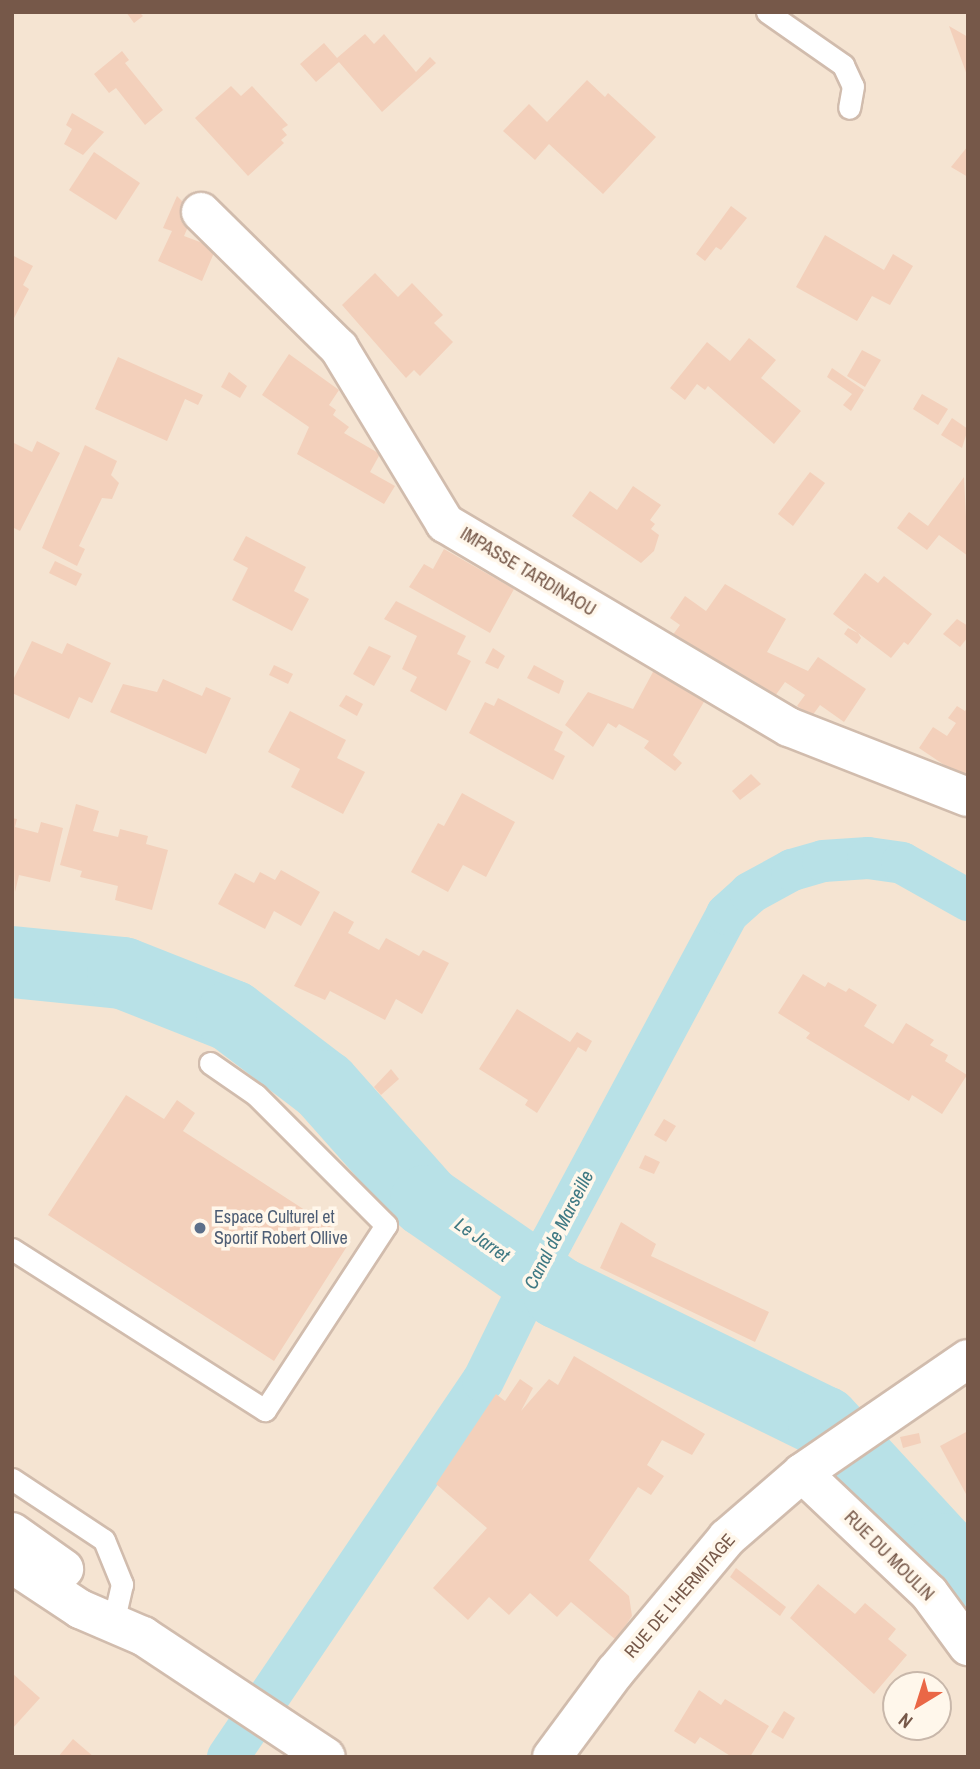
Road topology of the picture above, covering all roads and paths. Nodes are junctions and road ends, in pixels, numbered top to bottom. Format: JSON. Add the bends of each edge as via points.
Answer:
{"nodes":[{"id":1,"x":767,"y":12,"type":"edge"},
{"id":2,"x":849,"y":108,"type":"dead end"},
{"id":3,"x":201,"y":212,"type":"dead end"},
{"id":4,"x":968,"y":797,"type":"edge"},
{"id":5,"x":210,"y":1063,"type":"dead end"},
{"id":6,"x":12,"y":1250,"type":"edge"},
{"id":7,"x":968,"y":1359,"type":"edge"},
{"id":8,"x":808,"y":1469,"type":"junction"},
{"id":9,"x":12,"y":1479,"type":"edge"},
{"id":10,"x":12,"y":1532,"type":"edge"},
{"id":11,"x":12,"y":1564,"type":"edge"},
{"id":12,"x":116,"y":1609,"type":"junction"},
{"id":13,"x":143,"y":1636,"type":"junction"},
{"id":14,"x":968,"y":1646,"type":"edge"},
{"id":15,"x":314,"y":1749,"type":"edge"},
{"id":16,"x":552,"y":1757,"type":"edge"}],
"edges":[{"from":1,"to":2,"type":"lane","via":[[843,65],[853,86]]},
{"from":3,"to":4,"type":"street","name":"IMPASSE TARDINAOU","via":[[339,348],[445,523],[789,727]]},
{"from":5,"to":6,"type":"lane","via":[[256,1096],[386,1225],[265,1410]]},
{"from":7,"to":8,"type":"street","name":"RUE DE L'HERMITAGE"},
{"from":8,"to":14,"type":"street","name":"RUE DU MOULIN","via":[[929,1592]]},
{"from":8,"to":16,"type":"street","name":"RUE DE L'HERMITAGE","via":[[727,1538],[615,1672]]},
{"from":9,"to":12,"type":"lane","via":[[104,1540],[122,1584]]},
{"from":10,"to":12,"type":"street"},
{"from":11,"to":13,"type":"street","via":[[80,1609]]},
{"from":12,"to":13,"type":"street"},
{"from":13,"to":15,"type":"street"}]}
